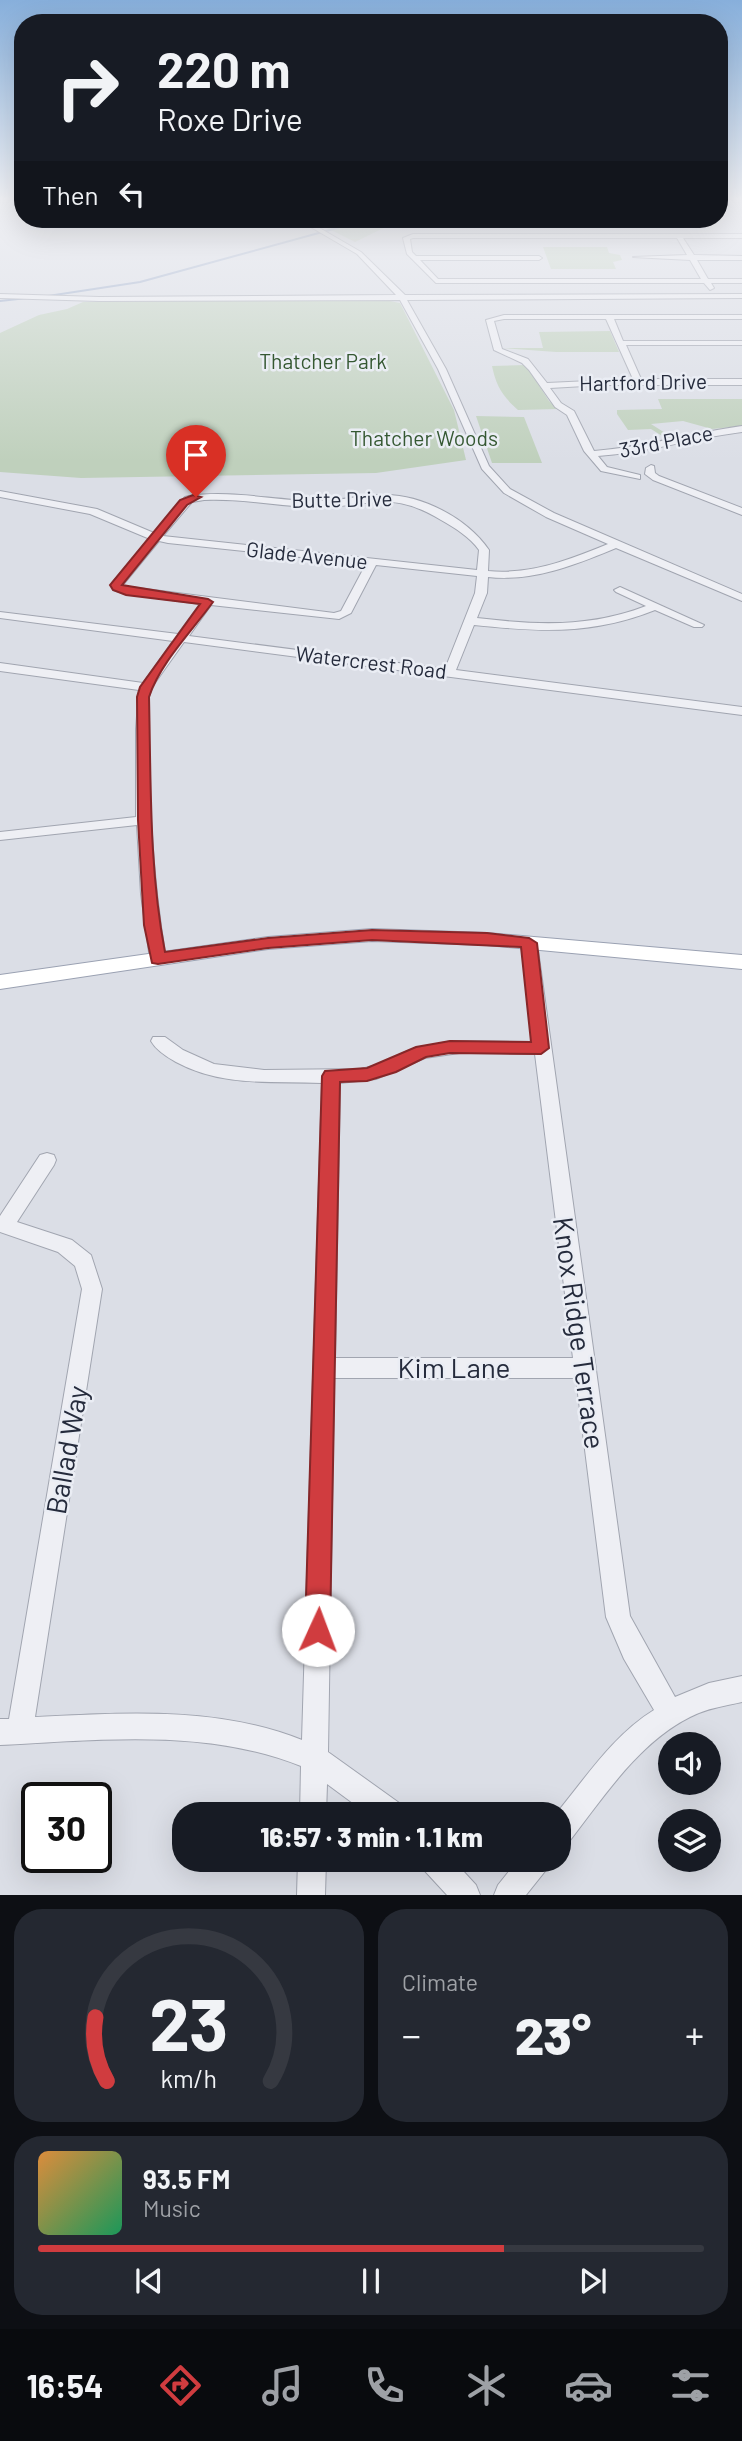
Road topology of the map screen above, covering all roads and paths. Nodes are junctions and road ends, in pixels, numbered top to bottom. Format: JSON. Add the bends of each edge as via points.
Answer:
{"nodes":[{"id":1,"x":390,"y":285,"type":"edge"},
{"id":2,"x":708,"y":285,"type":"edge"},
{"id":3,"x":0,"y":296,"type":"edge"},
{"id":4,"x":715,"y":297,"type":"junction"},
{"id":5,"x":742,"y":297,"type":"edge"},
{"id":6,"x":402,"y":298,"type":"junction"},
{"id":7,"x":609,"y":317,"type":"junction"},
{"id":8,"x":728,"y":317,"type":"junction"},
{"id":9,"x":742,"y":317,"type":"edge"},
{"id":10,"x":736,"y":329,"type":"dead end"},
{"id":11,"x":620,"y":343,"type":"junction"},
{"id":12,"x":742,"y":343,"type":"edge"},
{"id":13,"x":638,"y":382,"type":"junction"},
{"id":14,"x":742,"y":382,"type":"edge"},
{"id":15,"x":544,"y":386,"type":"junction"},
{"id":16,"x":740,"y":430,"type":"edge"},
{"id":17,"x":591,"y":454,"type":"junction"},
{"id":18,"x":651,"y":468,"type":"dead end"},
{"id":19,"x":637,"y":477,"type":"dead end"},
{"id":20,"x":0,"y":494,"type":"edge"},
{"id":21,"x":742,"y":512,"type":"edge"},
{"id":22,"x":154,"y":538,"type":"junction"},
{"id":23,"x":616,"y":544,"type":"junction"},
{"id":24,"x":372,"y":563,"type":"junction"},
{"id":25,"x":484,"y":575,"type":"junction"},
{"id":26,"x":620,"y":590,"type":"dead end"},
{"id":27,"x":742,"y":598,"type":"edge"},
{"id":28,"x":208,"y":602,"type":"junction"},
{"id":29,"x":655,"y":606,"type":"junction"},
{"id":30,"x":0,"y":615,"type":"edge"},
{"id":31,"x":469,"y":621,"type":"junction"},
{"id":32,"x":698,"y":625,"type":"dead end"},
{"id":33,"x":179,"y":639,"type":"junction"},
{"id":34,"x":0,"y":667,"type":"edge"},
{"id":35,"x":449,"y":674,"type":"junction"},
{"id":36,"x":146,"y":687,"type":"junction"},
{"id":37,"x":742,"y":711,"type":"edge"},
{"id":38,"x":145,"y":820,"type":"junction"},
{"id":39,"x":0,"y":836,"type":"edge"},
{"id":40,"x":529,"y":943,"type":"junction"},
{"id":41,"x":158,"y":959,"type":"junction"},
{"id":42,"x":742,"y":962,"type":"edge"},
{"id":43,"x":0,"y":982,"type":"edge"},
{"id":44,"x":159,"y":1041,"type":"dead end"},
{"id":45,"x":541,"y":1048,"type":"junction"},
{"id":46,"x":331,"y":1076,"type":"junction"},
{"id":47,"x":47,"y":1160,"type":"dead end"},
{"id":48,"x":2,"y":1224,"type":"edge"},
{"id":49,"x":324,"y":1368,"type":"junction"},
{"id":50,"x":584,"y":1368,"type":"junction"},
{"id":51,"x":742,"y":1689,"type":"edge"},
{"id":52,"x":669,"y":1712,"type":"junction"},
{"id":53,"x":10,"y":1732,"type":"edge"},
{"id":54,"x":314,"y":1758,"type":"junction"},
{"id":55,"x":313,"y":1802,"type":"edge"},
{"id":56,"x":374,"y":1802,"type":"edge"},
{"id":57,"x":571,"y":1817,"type":"edge"},
{"id":58,"x":312,"y":1872,"type":"edge"},
{"id":59,"x":445,"y":1872,"type":"edge"},
{"id":60,"x":526,"y":1872,"type":"edge"},
{"id":61,"x":311,"y":1895,"type":"edge"},
{"id":62,"x":466,"y":1895,"type":"edge"},
{"id":63,"x":508,"y":1895,"type":"edge"}],
"edges":[{"from":1,"to":6,"type":"street"},
{"from":2,"to":4,"type":"street"},
{"from":3,"to":6,"type":"street"},
{"from":4,"to":5,"type":"street"},
{"from":4,"to":6,"type":"street"},
{"from":4,"to":8,"type":"street"},
{"from":6,"to":23,"type":"street","via":[[441,366],[489,474],[523,502]]},
{"from":7,"to":8,"type":"street"},
{"from":7,"to":11,"type":"street"},
{"from":7,"to":15,"type":"street","via":[[490,321],[498,350],[527,362]]},
{"from":8,"to":9,"type":"street"},
{"from":8,"to":10,"type":"street"},
{"from":11,"to":12,"type":"street"},
{"from":11,"to":13,"type":"street"},
{"from":13,"to":14,"type":"street","name":"Hartford Drive"},
{"from":13,"to":15,"type":"street","name":"Hartford Drive"},
{"from":15,"to":17,"type":"street","via":[[558,405],[571,413]]},
{"from":16,"to":17,"type":"street","name":"33rd Place","via":[[631,452]]},
{"from":17,"to":19,"type":"street","via":[[604,469]]},
{"from":18,"to":21,"type":"street","via":[[650,474],[656,478]]},
{"from":20,"to":22,"type":"street","name":"Glade Avenue","via":[[93,511]]},
{"from":22,"to":24,"type":"street","name":"Glade Avenue"},
{"from":22,"to":25,"type":"street","name":"Butte Drive","via":[[183,503],[196,497],[314,504],[404,499],[423,505],[477,540],[484,550]]},
{"from":22,"to":28,"type":"street","name":"Butte Drive","via":[[117,588]]},
{"from":23,"to":25,"type":"street","name":"Glade Avenue","via":[[546,570]]},
{"from":23,"to":27,"type":"street"},
{"from":24,"to":25,"type":"street","name":"Glade Avenue"},
{"from":24,"to":28,"type":"street","via":[[340,616]]},
{"from":25,"to":31,"type":"street","name":"Butte Drive"},
{"from":26,"to":29,"type":"street"},
{"from":28,"to":33,"type":"street"},
{"from":29,"to":31,"type":"street","via":[[589,628],[541,629]]},
{"from":29,"to":32,"type":"street"},
{"from":30,"to":33,"type":"street","name":"Watercrest Road"},
{"from":31,"to":35,"type":"street","name":"Butte Drive"},
{"from":33,"to":35,"type":"street","name":"Watercrest Road"},
{"from":33,"to":36,"type":"street"},
{"from":34,"to":36,"type":"street"},
{"from":35,"to":37,"type":"street","name":"Watercrest Road"},
{"from":36,"to":38,"type":"street","via":[[142,737]]},
{"from":38,"to":39,"type":"street"},
{"from":38,"to":41,"type":"street"},
{"from":40,"to":41,"type":"main road","via":[[372,935],[268,943]]},
{"from":40,"to":42,"type":"main road"},
{"from":40,"to":45,"type":"street","name":"Knox Ridge Terrace"},
{"from":41,"to":43,"type":"main road"},
{"from":44,"to":46,"type":"street","via":[[179,1058],[222,1074]]},
{"from":45,"to":46,"type":"street","via":[[450,1047],[422,1052],[367,1075]]},
{"from":45,"to":50,"type":"street","name":"Knox Ridge Terrace"},
{"from":46,"to":49,"type":"street"},
{"from":47,"to":48,"type":"street"},
{"from":48,"to":53,"type":"street","name":"Ballad Way","via":[[65,1246],[84,1261],[92,1289]]},
{"from":49,"to":50,"type":"street","name":"Kim Lane"},
{"from":49,"to":54,"type":"street"},
{"from":50,"to":52,"type":"street","name":"Knox Ridge Terrace","via":[[618,1617]]},
{"from":51,"to":52,"type":"street","via":[[698,1699]]},
{"from":52,"to":57,"type":"street","via":[[625,1750]]},
{"from":53,"to":54,"type":"street","via":[[147,1725],[274,1742]]},
{"from":54,"to":55,"type":"street"},
{"from":54,"to":56,"type":"street"},
{"from":58,"to":61,"type":"street"},
{"from":59,"to":62,"type":"street"},
{"from":60,"to":63,"type":"street"}]}
